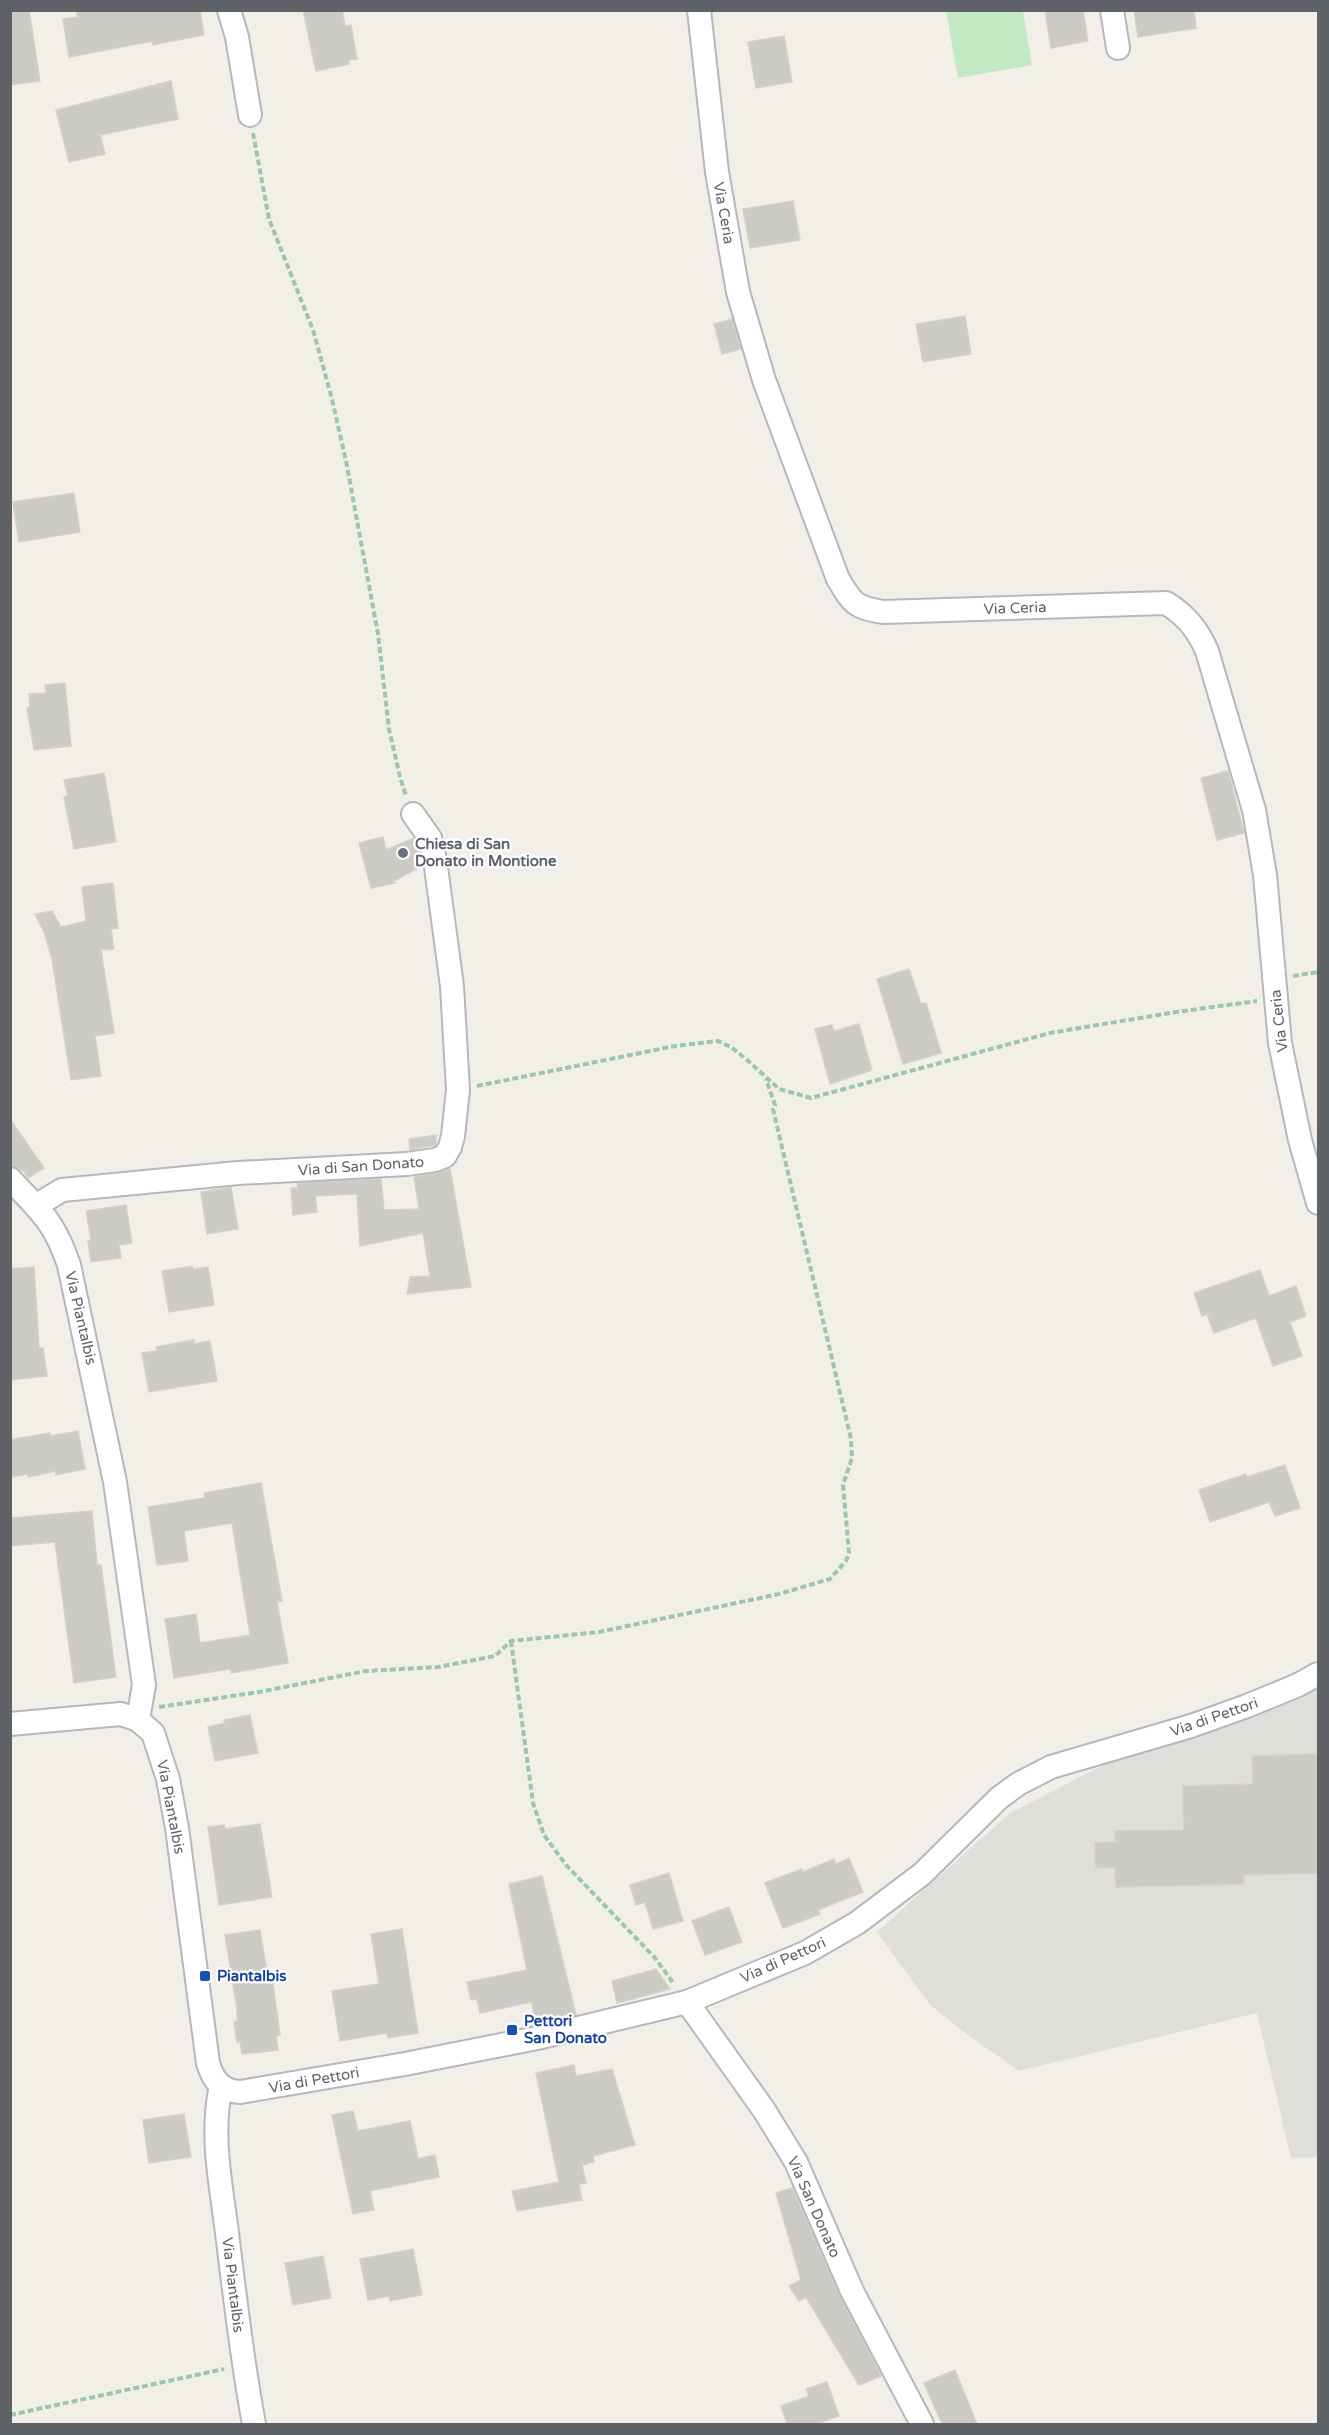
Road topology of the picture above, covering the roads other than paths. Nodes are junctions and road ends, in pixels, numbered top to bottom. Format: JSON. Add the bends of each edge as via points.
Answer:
{"nodes":[{"id":1,"x":229,"y":10,"type":"edge"},
{"id":2,"x":699,"y":10,"type":"edge"},
{"id":3,"x":1112,"y":10,"type":"edge"},
{"id":4,"x":1118,"y":48,"type":"dead end"},
{"id":5,"x":249,"y":115,"type":"road end"},
{"id":6,"x":412,"y":814,"type":"road end"},
{"id":7,"x":10,"y":1179,"type":"edge"},
{"id":8,"x":1318,"y":1203,"type":"edge"},
{"id":9,"x":37,"y":1205,"type":"junction"},
{"id":10,"x":1318,"y":1674,"type":"edge"},
{"id":11,"x":138,"y":1720,"type":"junction"},
{"id":12,"x":10,"y":1724,"type":"edge"},
{"id":13,"x":687,"y":2002,"type":"junction"},
{"id":14,"x":221,"y":2086,"type":"junction"},
{"id":15,"x":254,"y":2424,"type":"edge"},
{"id":16,"x":922,"y":2424,"type":"edge"}],
"edges":[{"from":1,"to":5,"type":"street"},
{"from":2,"to":8,"type":"street","name":"Via Ceria","via":[[717,172],[738,292],[764,380],[838,579],[850,598],[861,608],[883,612],[1166,603],[1200,634],[1254,810],[1265,875],[1280,1043]]},
{"from":3,"to":4,"type":"street"},
{"from":6,"to":9,"type":"street","name":"Via di San Donato","via":[[430,838],[452,986],[458,1090],[450,1148],[445,1156],[435,1160],[62,1190]]},
{"from":7,"to":9,"type":"street","name":"Via Piantalbis"},
{"from":9,"to":11,"type":"street","name":"Via Piantalbis","via":[[61,1243],[69,1265],[106,1431],[144,1685]]},
{"from":10,"to":13,"type":"street","name":"Via di Pettori","via":[[1247,1706],[1052,1767],[1018,1784],[922,1874],[857,1923],[805,1953]]},
{"from":11,"to":12,"type":"street","via":[[116,1714]]},
{"from":11,"to":14,"type":"street","name":"Via Piantalbis","via":[[155,1737],[168,1779],[206,2056],[211,2073]]},
{"from":13,"to":14,"type":"street","name":"Via di Pettori","via":[[575,2030],[405,2064],[240,2092]]},
{"from":13,"to":16,"type":"street","name":"Via San Donato","via":[[764,2110],[795,2162],[852,2291]]},
{"from":14,"to":15,"type":"street","name":"Via Piantalbis","via":[[216,2118],[217,2156]]}]}
